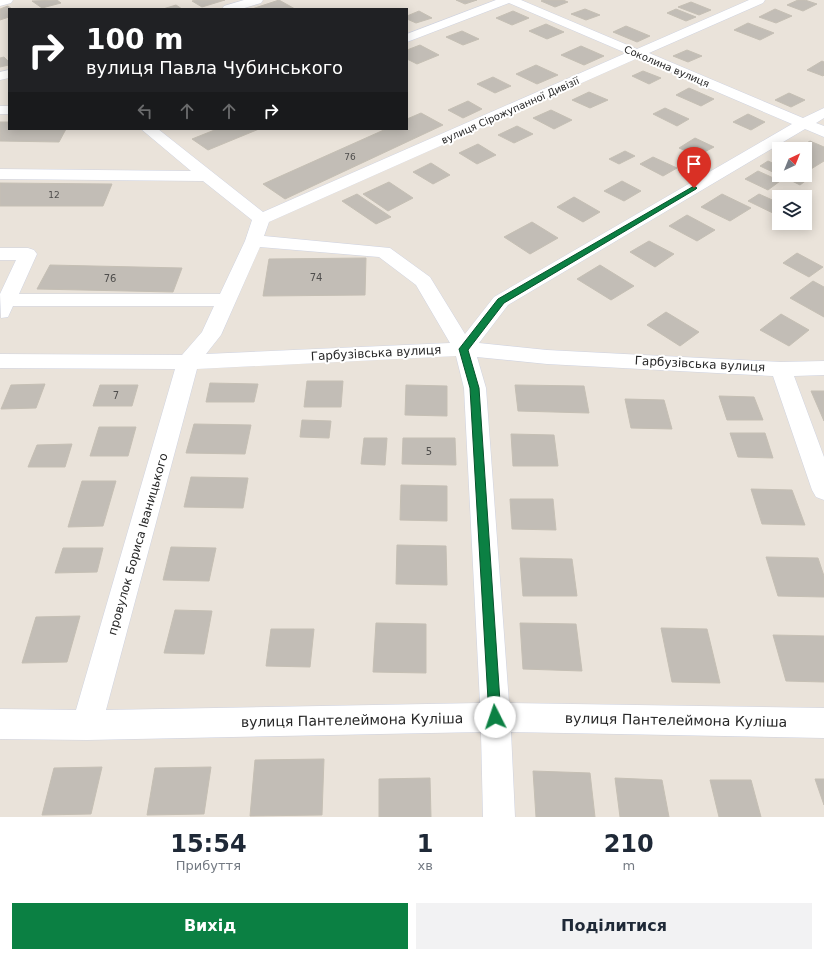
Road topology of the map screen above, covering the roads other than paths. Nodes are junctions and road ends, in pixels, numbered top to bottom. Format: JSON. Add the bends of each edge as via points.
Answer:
{"nodes":[{"id":1,"x":7,"y":0,"type":"edge"},
{"id":2,"x":257,"y":0,"type":"edge"},
{"id":3,"x":507,"y":0,"type":"edge"},
{"id":4,"x":511,"y":0,"type":"edge"},
{"id":5,"x":759,"y":0,"type":"edge"},
{"id":6,"x":0,"y":2,"type":"edge"},
{"id":7,"x":231,"y":8,"type":"edge"},
{"id":8,"x":408,"y":38,"type":"edge"},
{"id":9,"x":638,"y":54,"type":"junction"},
{"id":10,"x":824,"y":112,"type":"edge"},
{"id":11,"x":804,"y":124,"type":"junction"},
{"id":12,"x":156,"y":130,"type":"edge"},
{"id":13,"x":824,"y":132,"type":"edge"},
{"id":14,"x":0,"y":174,"type":"edge"},
{"id":15,"x":208,"y":176,"type":"junction"},
{"id":16,"x":260,"y":219,"type":"junction"},
{"id":17,"x":254,"y":241,"type":"junction"},
{"id":18,"x":0,"y":254,"type":"edge"},
{"id":19,"x":227,"y":300,"type":"junction"},
{"id":20,"x":3,"y":307,"type":"edge"},
{"id":21,"x":464,"y":349,"type":"junction"},
{"id":22,"x":0,"y":361,"type":"edge"},
{"id":23,"x":188,"y":362,"type":"junction"},
{"id":24,"x":824,"y":368,"type":"edge"},
{"id":25,"x":781,"y":369,"type":"junction"},
{"id":26,"x":824,"y":490,"type":"edge"},
{"id":27,"x":495,"y":717,"type":"junction"},
{"id":28,"x":824,"y":723,"type":"edge"},
{"id":29,"x":0,"y":724,"type":"edge"},
{"id":30,"x":87,"y":725,"type":"junction"},
{"id":31,"x":499,"y":817,"type":"edge"}],
"edges":[{"from":1,"to":6,"type":"street"},
{"from":2,"to":7,"type":"street"},
{"from":3,"to":8,"type":"street"},
{"from":4,"to":9,"type":"street","name":"Соколина вулиця"},
{"from":5,"to":9,"type":"street","name":"вулиця Сірожупанної Дивізії"},
{"from":9,"to":11,"type":"street","name":"Соколина вулиця"},
{"from":9,"to":16,"type":"street","name":"вулиця Сірожупанної Дивізії"},
{"from":10,"to":11,"type":"street"},
{"from":11,"to":13,"type":"street","name":"Соколина вулиця"},
{"from":11,"to":21,"type":"street","via":[[501,301]]},
{"from":12,"to":15,"type":"street"},
{"from":14,"to":15,"type":"street"},
{"from":15,"to":16,"type":"street"},
{"from":16,"to":17,"type":"street"},
{"from":17,"to":19,"type":"street"},
{"from":17,"to":21,"type":"street","via":[[384,252],[423,282]]},
{"from":18,"to":20,"type":"street","via":[[28,254]]},
{"from":19,"to":20,"type":"street"},
{"from":19,"to":23,"type":"street","via":[[211,335]]},
{"from":21,"to":23,"type":"street","name":"Гарбузівська вулиця"},
{"from":21,"to":25,"type":"street","name":"Гарбузівська вулиця","via":[[547,357]]},
{"from":21,"to":27,"type":"street","via":[[475,388]]},
{"from":22,"to":23,"type":"street","name":"Гарбузівська вулиця"},
{"from":23,"to":30,"type":"street","name":"провулок Бориса Іваницького"},
{"from":24,"to":25,"type":"street","name":"Гарбузівська вулиця"},
{"from":25,"to":26,"type":"street"},
{"from":27,"to":28,"type":"street","name":"вулиця Пантелеймона Куліша"},
{"from":27,"to":30,"type":"street","name":"вулиця Пантелеймона Куліша"},
{"from":27,"to":31,"type":"street"},
{"from":29,"to":30,"type":"street","name":"вулиця Пантелеймона Куліша"}]}
